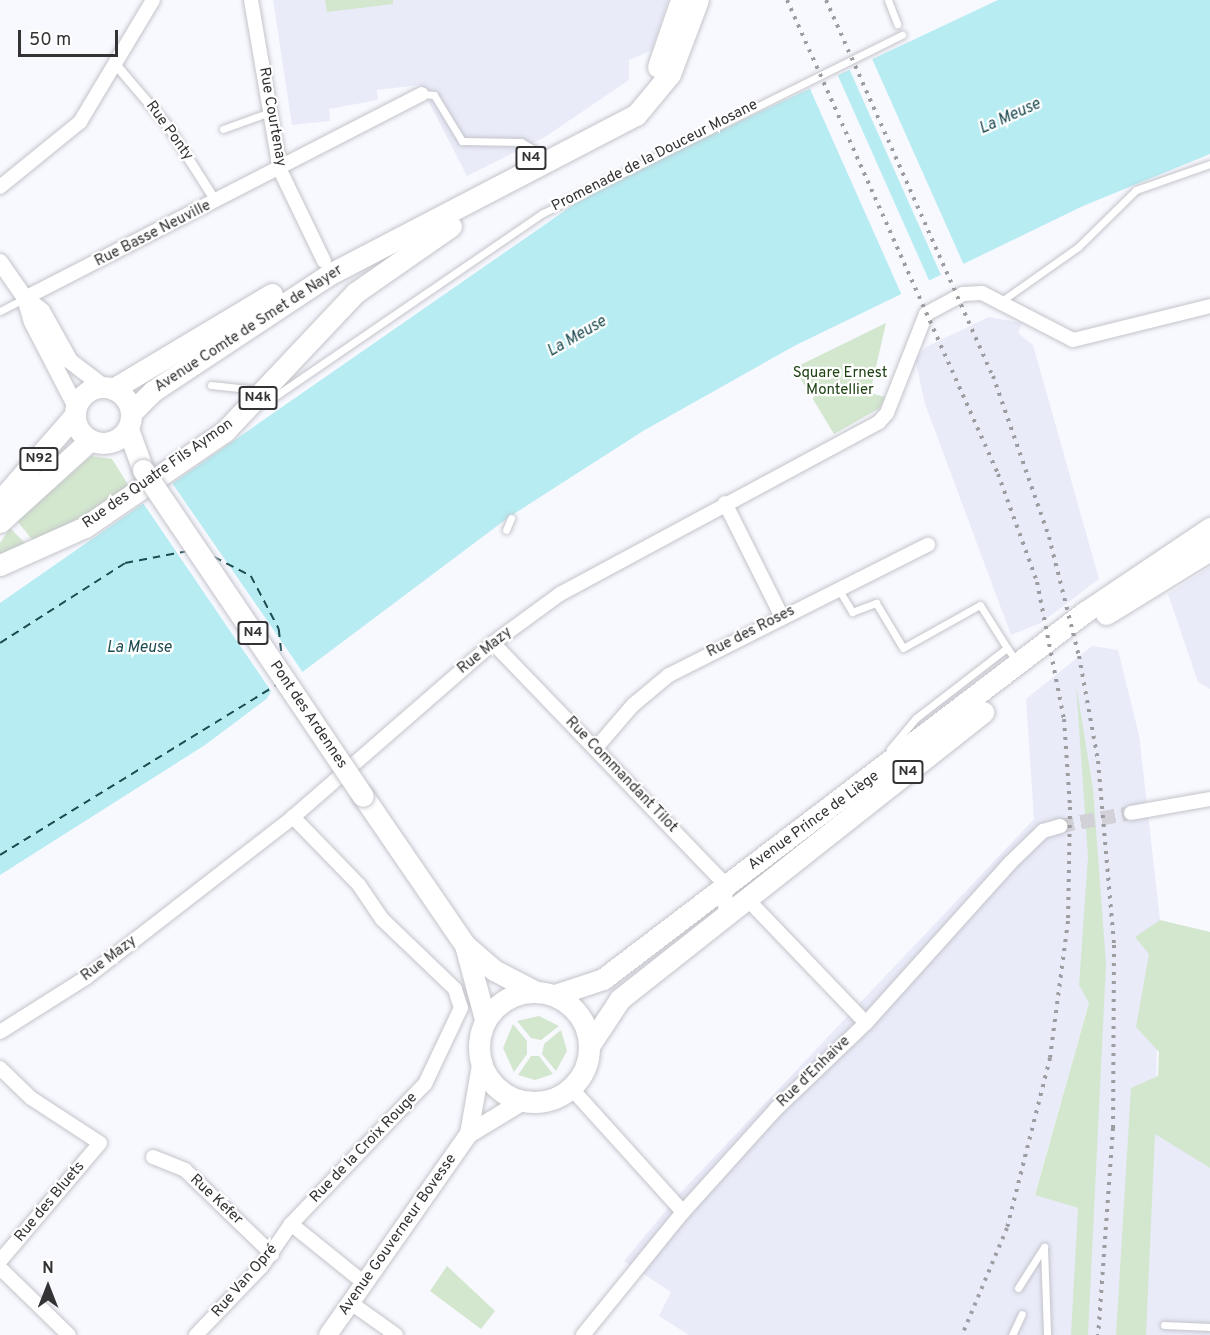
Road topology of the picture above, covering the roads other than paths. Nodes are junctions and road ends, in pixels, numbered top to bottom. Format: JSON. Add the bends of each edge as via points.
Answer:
{"nodes":[{"id":1,"x":153,"y":0,"type":"edge"},
{"id":2,"x":251,"y":0,"type":"edge"},
{"id":3,"x":681,"y":0,"type":"edge"},
{"id":4,"x":698,"y":0,"type":"edge"},
{"id":5,"x":888,"y":0,"type":"edge"},
{"id":6,"x":897,"y":24,"type":"dead end"},
{"id":7,"x":902,"y":35,"type":"dead end"},
{"id":8,"x":116,"y":65,"type":"junction"},
{"id":9,"x":422,"y":94,"type":"joint"},
{"id":10,"x":270,"y":112,"type":"junction"},
{"id":11,"x":223,"y":129,"type":"dead end"},
{"id":12,"x":540,"y":153,"type":"junction"},
{"id":13,"x":1210,"y":164,"type":"edge"},
{"id":14,"x":280,"y":170,"type":"junction"},
{"id":15,"x":0,"y":187,"type":"edge"},
{"id":16,"x":488,"y":194,"type":"junction"},
{"id":17,"x":216,"y":202,"type":"junction"},
{"id":18,"x":0,"y":261,"type":"edge"},
{"id":19,"x":324,"y":261,"type":"junction"},
{"id":20,"x":25,"y":298,"type":"junction"},
{"id":21,"x":1002,"y":300,"type":"junction"},
{"id":22,"x":1210,"y":306,"type":"edge"},
{"id":23,"x":0,"y":311,"type":"edge"},
{"id":24,"x":212,"y":385,"type":"dead end"},
{"id":25,"x":109,"y":388,"type":"junction"},
{"id":26,"x":267,"y":391,"type":"junction"},
{"id":27,"x":76,"y":411,"type":"junction"},
{"id":28,"x":130,"y":420,"type":"junction"},
{"id":29,"x":99,"y":442,"type":"junction"},
{"id":30,"x":143,"y":470,"type":"junction"},
{"id":31,"x":0,"y":501,"type":"edge"},
{"id":32,"x":724,"y":503,"type":"junction"},
{"id":33,"x":511,"y":518,"type":"dead end"},
{"id":34,"x":0,"y":522,"type":"edge"},
{"id":35,"x":1210,"y":528,"type":"edge"},
{"id":36,"x":506,"y":530,"type":"dead end"},
{"id":37,"x":928,"y":545,"type":"dead end"},
{"id":38,"x":1210,"y":550,"type":"edge"},
{"id":39,"x":0,"y":565,"type":"edge"},
{"id":40,"x":839,"y":590,"type":"junction"},
{"id":41,"x":781,"y":615,"type":"junction"},
{"id":42,"x":493,"y":642,"type":"junction"},
{"id":43,"x":1007,"y":648,"type":"junction"},
{"id":44,"x":1020,"y":666,"type":"junction"},
{"id":45,"x":596,"y":748,"type":"junction"},
{"id":46,"x":857,"y":790,"type":"junction"},
{"id":47,"x":1210,"y":799,"type":"edge"},
{"id":48,"x":1131,"y":813,"type":"tunnel mouth"},
{"id":49,"x":293,"y":818,"type":"junction"},
{"id":50,"x":1060,"y":826,"type":"tunnel mouth"},
{"id":51,"x":726,"y":885,"type":"junction"},
{"id":52,"x":748,"y":900,"type":"junction"},
{"id":53,"x":725,"y":917,"type":"junction"},
{"id":54,"x":465,"y":945,"type":"junction"},
{"id":55,"x":534,"y":991,"type":"junction"},
{"id":56,"x":555,"y":995,"type":"junction"},
{"id":57,"x":485,"y":1019,"type":"junction"},
{"id":58,"x":866,"y":1023,"type":"junction"},
{"id":59,"x":0,"y":1032,"type":"edge"},
{"id":60,"x":590,"y":1046,"type":"junction"},
{"id":61,"x":481,"y":1065,"type":"junction"},
{"id":62,"x":0,"y":1068,"type":"edge"},
{"id":63,"x":571,"y":1088,"type":"junction"},
{"id":64,"x":523,"y":1101,"type":"junction"},
{"id":65,"x":469,"y":1134,"type":"junction"},
{"id":66,"x":153,"y":1157,"type":"dead end"},
{"id":67,"x":682,"y":1212,"type":"junction"},
{"id":68,"x":291,"y":1224,"type":"junction"},
{"id":69,"x":272,"y":1254,"type":"junction"},
{"id":70,"x":0,"y":1261,"type":"edge"},
{"id":71,"x":0,"y":1268,"type":"edge"},
{"id":72,"x":364,"y":1283,"type":"junction"},
{"id":73,"x":1018,"y":1288,"type":"dead end"},
{"id":74,"x":351,"y":1303,"type":"junction"},
{"id":75,"x":1022,"y":1314,"type":"dead end"},
{"id":76,"x":1164,"y":1325,"type":"dead end"},
{"id":77,"x":1210,"y":1327,"type":"edge"},
{"id":78,"x":69,"y":1335,"type":"edge"},
{"id":79,"x":196,"y":1335,"type":"edge"},
{"id":80,"x":328,"y":1335,"type":"edge"},
{"id":81,"x":396,"y":1335,"type":"edge"},
{"id":82,"x":583,"y":1335,"type":"edge"},
{"id":83,"x":1012,"y":1335,"type":"edge"},
{"id":84,"x":1047,"y":1335,"type":"edge"}],
"edges":[{"from":1,"to":8,"type":"street"},
{"from":2,"to":10,"type":"street","name":"Rue Courtenay"},
{"from":3,"to":12,"type":"main road","name":"Avenue Comte de Smet de Nayer","number":"N4","via":[[669,46],[645,86],[601,123]]},
{"from":4,"to":16,"type":"main road","name":"Avenue Comte de Smet de Nayer","number":"N4","via":[[670,74],[636,115]]},
{"from":5,"to":6,"type":"lane"},
{"from":7,"to":26,"type":"lane","name":"Promenade de la Douceur Mosane","via":[[543,213],[302,381],[273,397]]},
{"from":8,"to":15,"type":"street","via":[[73,129]]},
{"from":8,"to":17,"type":"street","name":"Rue Ponty","via":[[167,125]]},
{"from":9,"to":12,"type":"lane","via":[[434,95],[462,141],[521,142]]},
{"from":9,"to":14,"type":"street","name":"Rue Basse Neuville"},
{"from":10,"to":11,"type":"lane"},
{"from":10,"to":14,"type":"street","name":"Rue Courtenay"},
{"from":12,"to":19,"type":"main road","name":"Avenue Comte de Smet de Nayer","number":"N4"},
{"from":13,"to":21,"type":"lane","via":[[1136,190],[1078,248]]},
{"from":14,"to":17,"type":"street","name":"Rue Basse Neuville"},
{"from":14,"to":19,"type":"street","name":"Rue Courtenay"},
{"from":16,"to":26,"type":"main road","name":"Rue des Quatre Fils Aymon","number":"N4k","via":[[462,219],[355,293]]},
{"from":16,"to":28,"type":"main road","name":"Avenue Comte de Smet de Nayer","number":"N4","via":[[330,274],[153,391]]},
{"from":17,"to":20,"type":"street","name":"Rue Basse Neuville"},
{"from":18,"to":20,"type":"street"},
{"from":19,"to":25,"type":"main road","name":"Avenue Comte de Smet de Nayer","number":"N4"},
{"from":20,"to":23,"type":"lane"},
{"from":20,"to":25,"type":"street","via":[[42,310],[70,361]]},
{"from":20,"to":27,"type":"street","via":[[32,322]]},
{"from":21,"to":22,"type":"street","via":[[1073,340]]},
{"from":21,"to":32,"type":"street","name":"Rue Mazy","via":[[982,293],[963,294],[926,314],[887,413],[879,422]]},
{"from":24,"to":26,"type":"lane"},
{"from":25,"to":27,"type":"main road","name":"Avenue Comte de Smet de Nayer","via":[[87,393]]},
{"from":25,"to":28,"type":"main road"},
{"from":26,"to":39,"type":"main road","name":"Rue des Quatre Fils Aymon","number":"N4k","via":[[225,431],[85,527]]},
{"from":27,"to":29,"type":"main road"},
{"from":27,"to":31,"type":"main road","number":"N92"},
{"from":28,"to":29,"type":"main road","name":"Avenue Comte de Smet de Nayer"},
{"from":28,"to":30,"type":"main road","number":"N4"},
{"from":29,"to":30,"type":"main road","number":"N4"},
{"from":29,"to":34,"type":"main road","number":"N92"},
{"from":30,"to":54,"type":"main road","name":"Pont des Ardennes","number":"N4","bridge":true},
{"from":32,"to":41,"type":"street"},
{"from":32,"to":42,"type":"street","name":"Rue Mazy","via":[[560,594]]},
{"from":33,"to":36,"type":"lane"},
{"from":35,"to":44,"type":"main road","name":"Avenue Prince de Liège","number":"N4","via":[[1085,612]]},
{"from":37,"to":40,"type":"street","name":"Rue des Roses"},
{"from":38,"to":52,"type":"main road","name":"Avenue Prince de Liège","number":"N4","via":[[1090,626]]},
{"from":40,"to":41,"type":"street","name":"Rue des Roses"},
{"from":40,"to":43,"type":"lane","via":[[852,612],[876,603],[903,648],[980,605]]},
{"from":41,"to":45,"type":"street","name":"Rue des Roses","via":[[669,675],[633,705]]},
{"from":42,"to":45,"type":"street","name":"Rue Commandant Tilot"},
{"from":42,"to":49,"type":"street","name":"Rue Mazy"},
{"from":43,"to":44,"type":"lane"},
{"from":43,"to":46,"type":"lane","via":[[916,718]]},
{"from":44,"to":46,"type":"main road","name":"Avenue Prince de Liège","number":"N4"},
{"from":45,"to":51,"type":"street","name":"Rue Commandant Tilot"},
{"from":46,"to":51,"type":"main road","name":"Avenue Prince de Liège","number":"N4"},
{"from":47,"to":48,"type":"street"},
{"from":49,"to":59,"type":"street","name":"Rue Mazy","via":[[87,977]]},
{"from":49,"to":68,"type":"street","name":"Rue de la Croix Rouge","via":[[359,885],[382,919],[455,989],[461,1008],[425,1084]]},
{"from":50,"to":58,"type":"street","name":"Rue d'Enhaive","via":[[1042,831],[1011,862]]},
{"from":51,"to":53,"type":"street"},
{"from":51,"to":56,"type":"main road","name":"Avenue Prince de Liège","number":"N4","via":[[603,979]]},
{"from":52,"to":53,"type":"main road","name":"Avenue Prince de Liège","number":"N4"},
{"from":52,"to":58,"type":"street"},
{"from":53,"to":60,"type":"main road","name":"Avenue Prince de Liège","number":"N4","via":[[620,999]]},
{"from":54,"to":55,"type":"main road","number":"N4","via":[[494,970]]},
{"from":54,"to":57,"type":"main road","number":"N4"},
{"from":55,"to":56,"type":"main road"},
{"from":55,"to":57,"type":"main road","via":[[515,994]]},
{"from":56,"to":60,"type":"main road","via":[[580,1016]]},
{"from":57,"to":61,"type":"main road","via":[[479,1034]]},
{"from":58,"to":67,"type":"street","name":"Rue d'Enhaive","via":[[776,1109]]},
{"from":60,"to":63,"type":"main road","via":[[581,1076]]},
{"from":61,"to":64,"type":"main road","via":[[497,1089]]},
{"from":61,"to":65,"type":"main road","name":"Avenue Gouverneur Bovesse"},
{"from":62,"to":70,"type":"street","name":"Rue des Bluets","via":[[31,1098],[100,1143]]},
{"from":63,"to":64,"type":"main road","via":[[549,1100]]},
{"from":63,"to":67,"type":"street"},
{"from":64,"to":65,"type":"main road","name":"Avenue Gouverneur Bovesse"},
{"from":65,"to":72,"type":"main road","name":"Avenue Gouverneur Bovesse"},
{"from":66,"to":69,"type":"street","name":"Rue Kefer","via":[[185,1170]]},
{"from":67,"to":82,"type":"street","name":"Rue d'Enhaive"},
{"from":68,"to":69,"type":"street","name":"Rue Van Opré"},
{"from":68,"to":72,"type":"street"},
{"from":69,"to":79,"type":"street","name":"Rue Van Opré"},
{"from":71,"to":78,"type":"street"},
{"from":72,"to":74,"type":"main road","name":"Avenue Gouverneur Bovesse"},
{"from":73,"to":84,"type":"lane","via":[[1044,1247]]},
{"from":74,"to":80,"type":"main road","name":"Avenue Gouverneur Bovesse"},
{"from":74,"to":81,"type":"street"},
{"from":75,"to":83,"type":"lane"},
{"from":76,"to":77,"type":"lane"}]}
